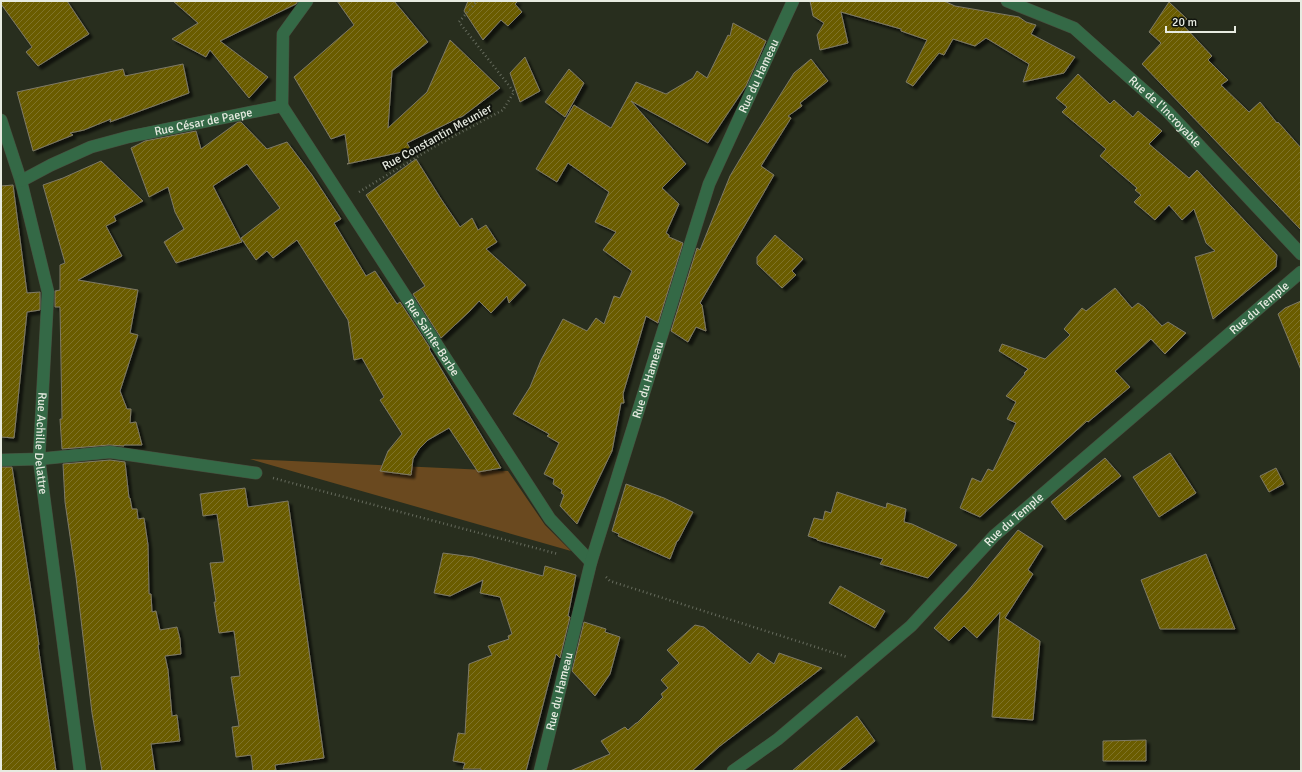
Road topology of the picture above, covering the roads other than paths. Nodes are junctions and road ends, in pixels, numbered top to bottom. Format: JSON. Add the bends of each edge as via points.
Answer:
{"nodes":[{"id":1,"x":307,"y":1,"type":"edge"},
{"id":2,"x":793,"y":1,"type":"edge"},
{"id":3,"x":1007,"y":1,"type":"edge"},
{"id":4,"x":282,"y":106,"type":"junction"},
{"id":5,"x":1,"y":120,"type":"edge"},
{"id":6,"x":21,"y":181,"type":"junction"},
{"id":7,"x":1301,"y":254,"type":"edge"},
{"id":8,"x":1301,"y":272,"type":"edge"},
{"id":9,"x":39,"y":459,"type":"junction"},
{"id":10,"x":1,"y":460,"type":"edge"},
{"id":11,"x":256,"y":473,"type":"road end"},
{"id":12,"x":591,"y":562,"type":"junction"},
{"id":13,"x":80,"y":771,"type":"edge"},
{"id":14,"x":540,"y":771,"type":"edge"},
{"id":15,"x":733,"y":771,"type":"edge"}],
"edges":[{"from":1,"to":4,"type":"street","via":[[283,34]]},
{"from":2,"to":12,"type":"street","name":"Rue du Hameau","via":[[709,184]]},
{"from":3,"to":7,"type":"street","name":"Rue de l'Incroyable","via":[[1074,28],[1167,111]]},
{"from":4,"to":6,"type":"street","name":"Rue César de Paepe","via":[[128,137],[91,147]]},
{"from":4,"to":12,"type":"street","name":"Rue Sainte-Barbe","via":[[550,519]]},
{"from":5,"to":6,"type":"street","name":"Rue Achille Delattre"},
{"from":6,"to":9,"type":"street","name":"Rue Achille Delattre","via":[[48,292]]},
{"from":8,"to":15,"type":"street","name":"Rue du Temple","via":[[994,536],[911,626],[778,738]]},
{"from":9,"to":10,"type":"street"},
{"from":9,"to":11,"type":"street","via":[[110,452]]},
{"from":9,"to":13,"type":"street","name":"Rue Achille Delattre"},
{"from":12,"to":14,"type":"street","name":"Rue du Hameau"}]}
